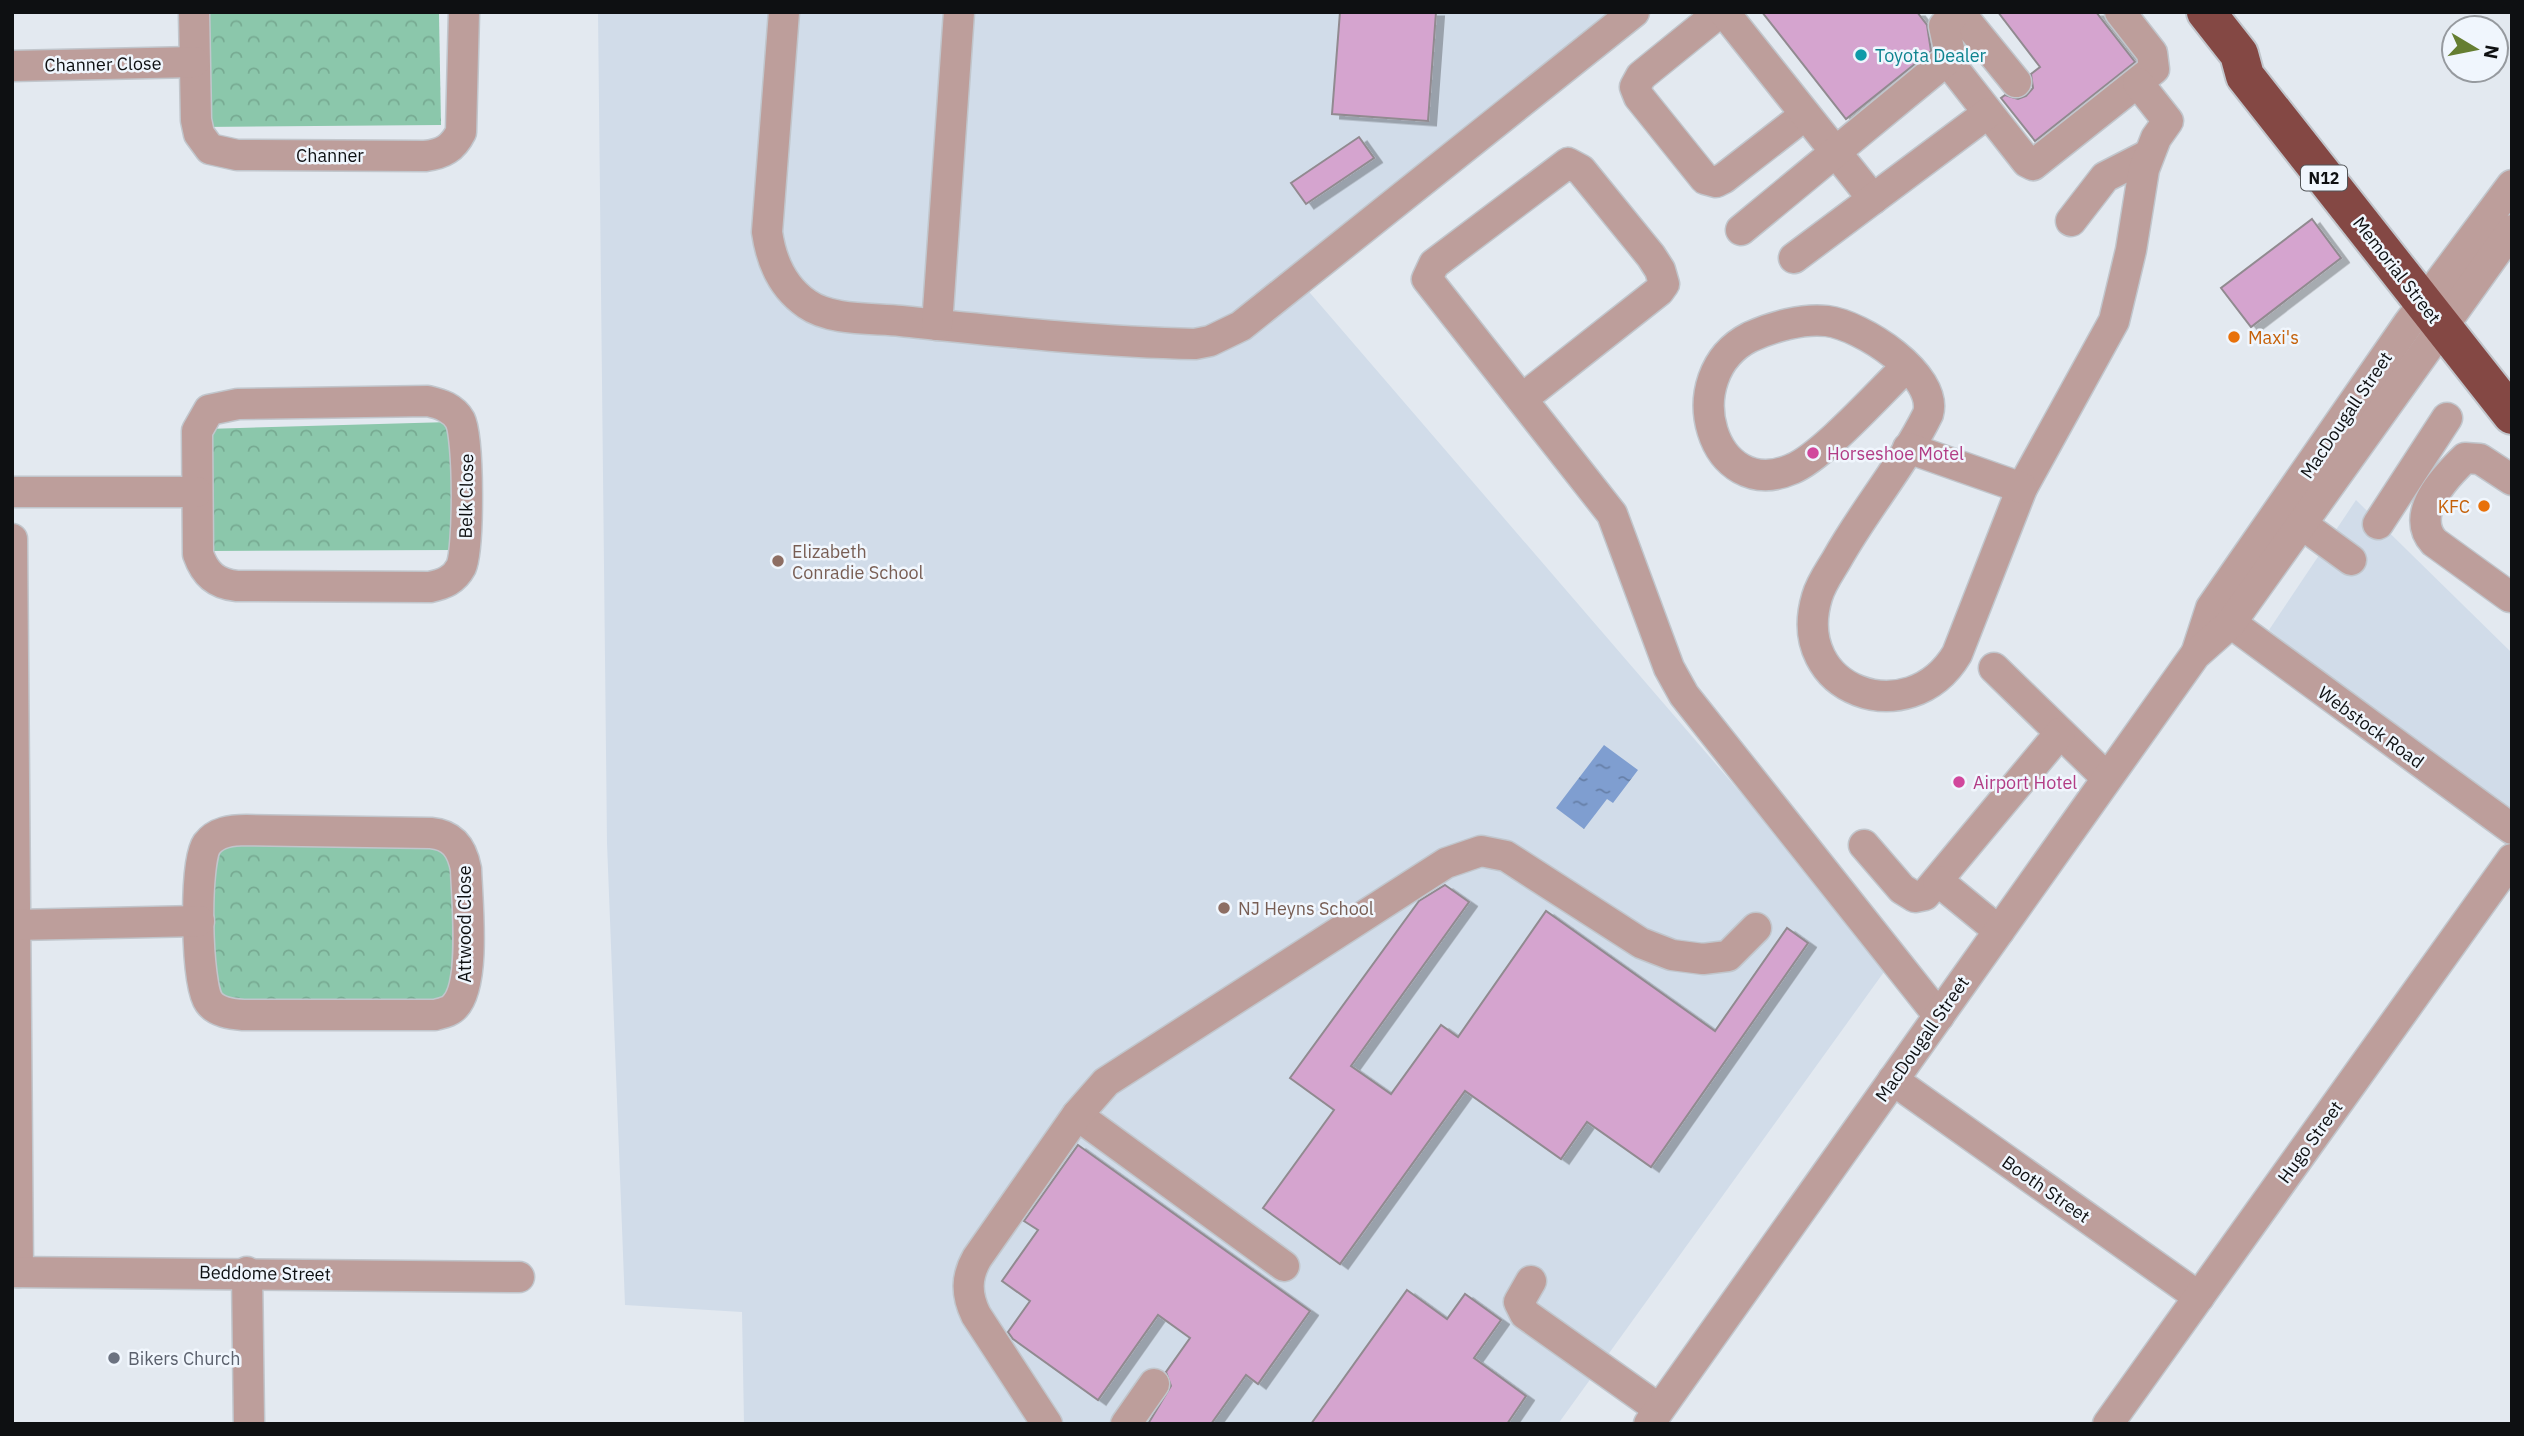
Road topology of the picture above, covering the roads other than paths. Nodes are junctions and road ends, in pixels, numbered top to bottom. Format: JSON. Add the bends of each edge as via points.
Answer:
{"nodes":[{"id":1,"x":194,"y":12,"type":"edge"},
{"id":2,"x":464,"y":12,"type":"edge"},
{"id":3,"x":784,"y":12,"type":"edge"},
{"id":4,"x":960,"y":12,"type":"edge"},
{"id":5,"x":1634,"y":12,"type":"edge"},
{"id":6,"x":1722,"y":12,"type":"edge"},
{"id":7,"x":1957,"y":12,"type":"edge"},
{"id":8,"x":2120,"y":12,"type":"edge"},
{"id":9,"x":2206,"y":12,"type":"edge"},
{"id":10,"x":1947,"y":60,"type":"junction"},
{"id":11,"x":194,"y":62,"type":"junction"},
{"id":12,"x":12,"y":66,"type":"edge"},
{"id":13,"x":2016,"y":82,"type":"dead end"},
{"id":14,"x":2138,"y":83,"type":"junction"},
{"id":15,"x":1988,"y":113,"type":"junction"},
{"id":16,"x":1805,"y":115,"type":"junction"},
{"id":17,"x":1836,"y":153,"type":"junction"},
{"id":18,"x":2148,"y":155,"type":"junction"},
{"id":19,"x":2512,"y":185,"type":"edge"},
{"id":20,"x":1873,"y":200,"type":"junction"},
{"id":21,"x":2071,"y":221,"type":"dead end"},
{"id":22,"x":1741,"y":230,"type":"dead end"},
{"id":23,"x":2512,"y":230,"type":"edge"},
{"id":24,"x":1794,"y":258,"type":"dead end"},
{"id":25,"x":2439,"y":307,"type":"junction"},
{"id":26,"x":937,"y":325,"type":"junction"},
{"id":27,"x":1906,"y":366,"type":"junction"},
{"id":28,"x":2512,"y":381,"type":"edge"},
{"id":29,"x":1522,"y":399,"type":"junction"},
{"id":30,"x":2512,"y":415,"type":"edge"},
{"id":31,"x":2447,"y":418,"type":"dead end"},
{"id":32,"x":1908,"y":448,"type":"junction"},
{"id":33,"x":2512,"y":481,"type":"edge"},
{"id":34,"x":2022,"y":488,"type":"junction"},
{"id":35,"x":12,"y":492,"type":"edge"},
{"id":36,"x":197,"y":492,"type":"junction"},
{"id":37,"x":2378,"y":524,"type":"dead end"},
{"id":38,"x":2303,"y":525,"type":"junction"},
{"id":39,"x":12,"y":539,"type":"edge"},
{"id":40,"x":2351,"y":560,"type":"dead end"},
{"id":41,"x":13,"y":595,"type":"edge"},
{"id":42,"x":2510,"y":597,"type":"dead end"},
{"id":43,"x":2221,"y":616,"type":"junction"},
{"id":44,"x":1994,"y":667,"type":"dead end"},
{"id":45,"x":2060,"y":733,"type":"junction"},
{"id":46,"x":2107,"y":778,"type":"junction"},
{"id":47,"x":2512,"y":829,"type":"edge"},
{"id":48,"x":1864,"y":845,"type":"dead end"},
{"id":49,"x":2512,"y":859,"type":"edge"},
{"id":50,"x":1938,"y":881,"type":"junction"},
{"id":51,"x":199,"y":921,"type":"junction"},
{"id":52,"x":15,"y":925,"type":"junction"},
{"id":53,"x":1756,"y":928,"type":"dead end"},
{"id":54,"x":1999,"y":931,"type":"junction"},
{"id":55,"x":14,"y":990,"type":"edge"},
{"id":56,"x":1939,"y":1016,"type":"junction"},
{"id":57,"x":1893,"y":1080,"type":"junction"},
{"id":58,"x":1077,"y":1115,"type":"junction"},
{"id":59,"x":1284,"y":1266,"type":"dead end"},
{"id":60,"x":15,"y":1272,"type":"edge"},
{"id":61,"x":247,"y":1272,"type":"junction"},
{"id":62,"x":519,"y":1277,"type":"dead end"},
{"id":63,"x":1531,"y":1281,"type":"dead end"},
{"id":64,"x":2199,"y":1297,"type":"junction"},
{"id":65,"x":1154,"y":1384,"type":"dead end"},
{"id":66,"x":1654,"y":1416,"type":"edge"},
{"id":67,"x":249,"y":1424,"type":"edge"},
{"id":68,"x":1047,"y":1424,"type":"edge"},
{"id":69,"x":1126,"y":1424,"type":"edge"},
{"id":70,"x":2108,"y":1424,"type":"edge"}],
"edges":[{"from":1,"to":11,"type":"street","name":"Channer"},
{"from":2,"to":11,"type":"street","name":"Channer","via":[[463,121],[457,140],[438,154],[217,152],[199,134]]},
{"from":3,"to":26,"type":"street","via":[[767,232],[770,254],[782,278],[809,305],[841,315]]},
{"from":4,"to":26,"type":"street"},
{"from":5,"to":26,"type":"street","via":[[1338,252],[1227,334],[1210,341],[1178,343]]},
{"from":6,"to":16,"type":"street"},
{"from":6,"to":16,"type":"street","via":[[1641,76],[1635,87],[1705,179],[1716,183],[1724,178]]},
{"from":7,"to":10,"type":"street","via":[[1944,26]]},
{"from":7,"to":13,"type":"street"},
{"from":8,"to":14,"type":"street","via":[[2155,58],[2154,69]]},
{"from":9,"to":25,"type":"highway","name":"Memorial Street","number":"N12","via":[[2239,54],[2245,76]]},
{"from":10,"to":15,"type":"street"},
{"from":10,"to":17,"type":"street"},
{"from":11,"to":12,"type":"street","name":"Channer Close"},
{"from":14,"to":15,"type":"street","via":[[2034,165]]},
{"from":14,"to":18,"type":"street","via":[[2168,121]]},
{"from":15,"to":20,"type":"street"},
{"from":16,"to":17,"type":"street"},
{"from":17,"to":20,"type":"street"},
{"from":17,"to":22,"type":"street"},
{"from":18,"to":21,"type":"street","via":[[2111,172]]},
{"from":18,"to":34,"type":"street","via":[[2115,321]]},
{"from":19,"to":25,"type":"street","name":"MacDougall Street"},
{"from":20,"to":24,"type":"street"},
{"from":23,"to":25,"type":"street","name":"MacDougall Street"},
{"from":25,"to":28,"type":"highway","name":"Memorial Street","number":"N12"},
{"from":25,"to":30,"type":"highway","name":"Memorial Street","number":"N12"},
{"from":25,"to":38,"type":"street","name":"MacDougall Street"},
{"from":25,"to":43,"type":"street","name":"MacDougall Street"},
{"from":27,"to":27,"type":"street","via":[[1810,458],[1786,472],[1761,476],[1745,471],[1726,457],[1713,432],[1708,404],[1716,369],[1727,352],[1760,334],[1816,320],[1844,324],[1868,336]]},
{"from":27,"to":32,"type":"street","via":[[1925,386],[1930,406]]},
{"from":29,"to":29,"type":"street","via":[[1429,283],[1427,274],[1434,264],[1568,163],[1581,170],[1651,256],[1664,284]]},
{"from":29,"to":56,"type":"street","via":[[1612,514],[1666,660],[1684,695]]},
{"from":31,"to":37,"type":"street"},
{"from":32,"to":34,"type":"street"},
{"from":32,"to":34,"type":"street","via":[[1844,546],[1817,597],[1812,626],[1818,654],[1832,675],[1857,690],[1905,696],[1941,677],[1957,654]]},
{"from":33,"to":42,"type":"street","via":[[2480,459],[2465,458],[2424,513],[2423,525],[2424,545]]},
{"from":35,"to":36,"type":"street"},
{"from":36,"to":36,"type":"street","name":"Belk Close","via":[[197,431],[214,407],[428,401],[460,421],[466,444],[464,558],[449,581],[430,587],[230,586],[212,578],[201,563]]},
{"from":38,"to":40,"type":"street"},
{"from":38,"to":43,"type":"street","name":"MacDougall Street"},
{"from":39,"to":41,"type":"street"},
{"from":41,"to":52,"type":"street"},
{"from":43,"to":46,"type":"street","name":"MacDougall Street"},
{"from":43,"to":47,"type":"street","name":"Webstock Road"},
{"from":44,"to":45,"type":"street"},
{"from":45,"to":46,"type":"street"},
{"from":45,"to":50,"type":"street"},
{"from":46,"to":54,"type":"street","name":"MacDougall Street"},
{"from":48,"to":50,"type":"street","via":[[1912,896],[1925,895]]},
{"from":49,"to":64,"type":"street","name":"Hugo Street"},
{"from":50,"to":54,"type":"street"},
{"from":51,"to":51,"type":"street","name":"Attwood Close","via":[[201,856],[212,839],[228,831],[442,834],[460,849],[466,869],[464,991],[455,1007],[435,1015],[225,1012],[209,1003],[205,994]]},
{"from":51,"to":52,"type":"street"},
{"from":52,"to":55,"type":"street"},
{"from":53,"to":58,"type":"street","via":[[1735,953],[1721,958],[1672,955],[1641,943],[1518,861],[1494,852],[1469,853],[1446,863],[1114,1077]]},
{"from":54,"to":56,"type":"street","name":"MacDougall Street"},
{"from":55,"to":60,"type":"street"},
{"from":56,"to":57,"type":"street","name":"MacDougall Street"},
{"from":57,"to":64,"type":"street","name":"Booth Street"},
{"from":57,"to":66,"type":"street","name":"MacDougall Street"},
{"from":58,"to":59,"type":"street"},
{"from":58,"to":68,"type":"street","via":[[977,1258],[969,1278],[976,1315]]},
{"from":60,"to":61,"type":"street","name":"Beddome Street"},
{"from":61,"to":62,"type":"street","name":"Beddome Street"},
{"from":61,"to":67,"type":"street"},
{"from":63,"to":66,"type":"street","via":[[1519,1302],[1525,1314]]},
{"from":64,"to":70,"type":"street","name":"Hugo Street"},
{"from":65,"to":69,"type":"street"}]}
